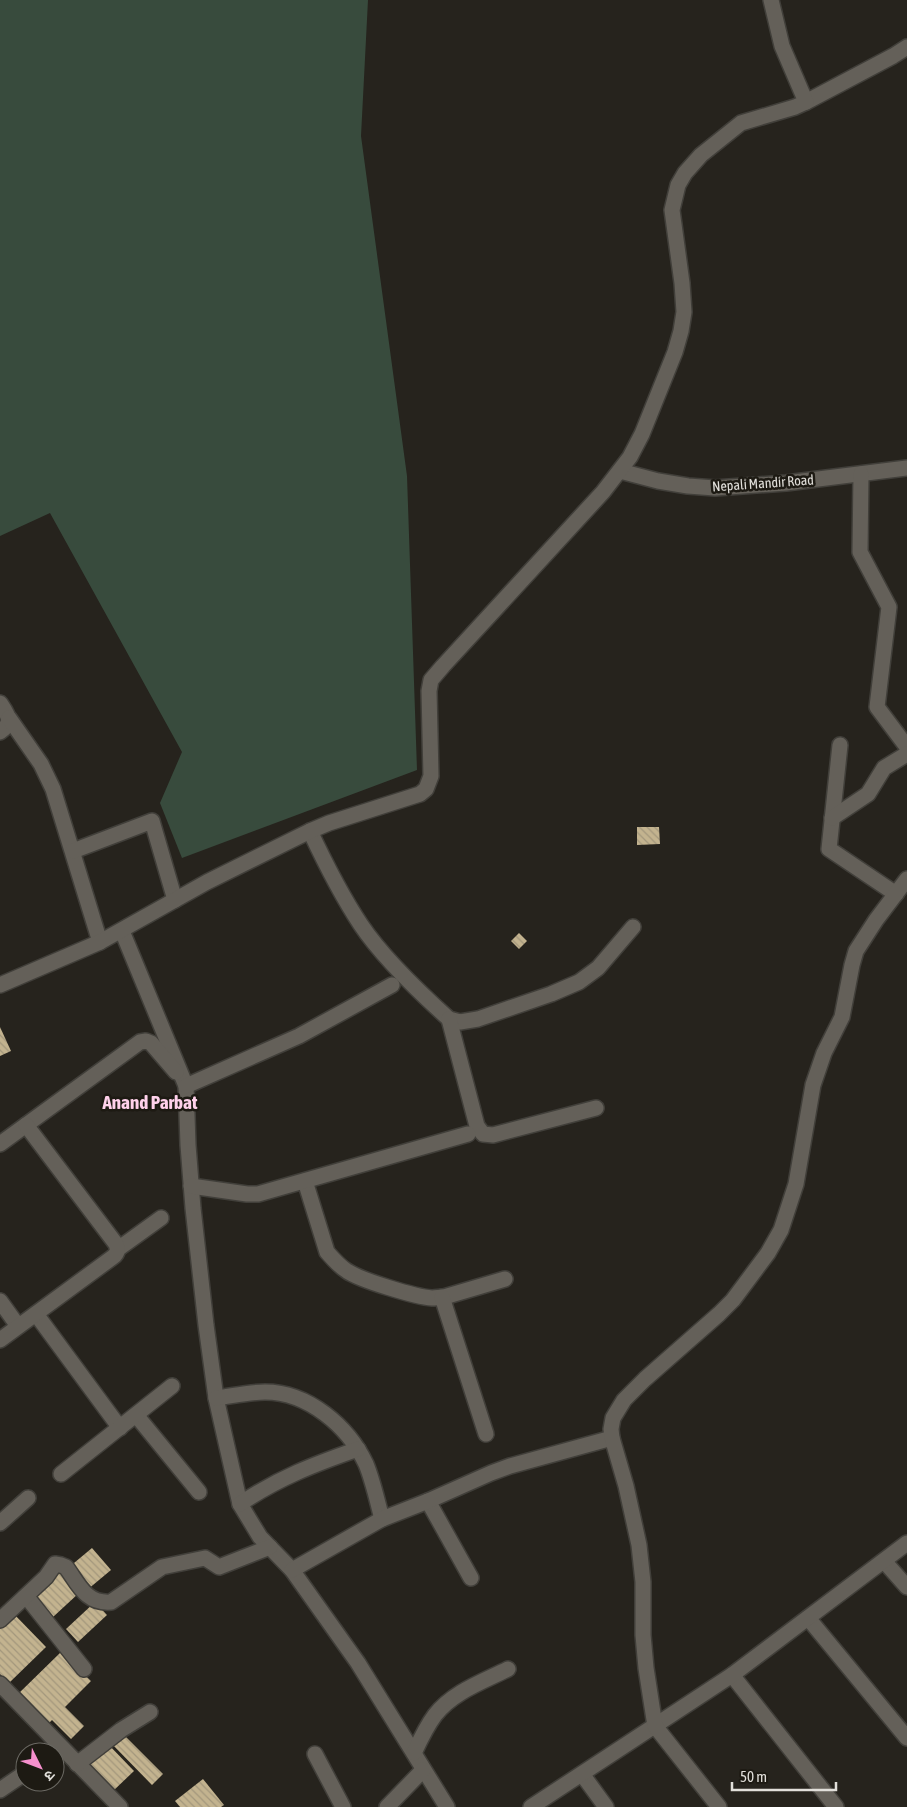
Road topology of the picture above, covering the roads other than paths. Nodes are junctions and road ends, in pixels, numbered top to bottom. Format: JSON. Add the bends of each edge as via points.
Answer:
{"nodes":[{"id":1,"x":771,"y":0,"type":"edge"},
{"id":2,"x":907,"y":47,"type":"edge"},
{"id":3,"x":806,"y":102,"type":"junction"},
{"id":4,"x":907,"y":468,"type":"edge"},
{"id":5,"x":620,"y":471,"type":"junction"},
{"id":6,"x":861,"y":474,"type":"junction"},
{"id":7,"x":0,"y":703,"type":"edge"},
{"id":8,"x":9,"y":718,"type":"junction"},
{"id":9,"x":0,"y":732,"type":"edge"},
{"id":10,"x":840,"y":745,"type":"dead end"},
{"id":11,"x":907,"y":747,"type":"edge"},
{"id":12,"x":907,"y":754,"type":"edge"},
{"id":13,"x":832,"y":818,"type":"junction"},
{"id":14,"x":310,"y":831,"type":"junction"},
{"id":15,"x":73,"y":851,"type":"junction"},
{"id":16,"x":907,"y":879,"type":"edge"},
{"id":17,"x":896,"y":894,"type":"junction"},
{"id":18,"x":175,"y":900,"type":"junction"},
{"id":19,"x":633,"y":927,"type":"dead end"},
{"id":20,"x":122,"y":931,"type":"junction"},
{"id":21,"x":100,"y":942,"type":"junction"},
{"id":22,"x":0,"y":985,"type":"edge"},
{"id":23,"x":392,"y":985,"type":"dead end"},
{"id":24,"x":449,"y":1019,"type":"junction"},
{"id":25,"x":185,"y":1083,"type":"junction"},
{"id":26,"x":596,"y":1108,"type":"dead end"},
{"id":27,"x":26,"y":1125,"type":"junction"},
{"id":28,"x":468,"y":1134,"type":"dead end"},
{"id":29,"x":0,"y":1144,"type":"edge"},
{"id":30,"x":305,"y":1181,"type":"junction"},
{"id":31,"x":191,"y":1186,"type":"junction"},
{"id":32,"x":161,"y":1218,"type":"dead end"},
{"id":33,"x":118,"y":1249,"type":"junction"},
{"id":34,"x":505,"y":1279,"type":"dead end"},
{"id":35,"x":442,"y":1297,"type":"junction"},
{"id":36,"x":0,"y":1301,"type":"edge"},
{"id":37,"x":36,"y":1314,"type":"junction"},
{"id":38,"x":18,"y":1326,"type":"junction"},
{"id":39,"x":0,"y":1340,"type":"edge"},
{"id":40,"x":172,"y":1386,"type":"dead end"},
{"id":41,"x":216,"y":1398,"type":"junction"},
{"id":42,"x":136,"y":1415,"type":"junction"},
{"id":43,"x":120,"y":1428,"type":"junction"},
{"id":44,"x":486,"y":1434,"type":"dead end"},
{"id":45,"x":612,"y":1438,"type":"junction"},
{"id":46,"x":358,"y":1449,"type":"junction"},
{"id":47,"x":61,"y":1474,"type":"dead end"},
{"id":48,"x":199,"y":1492,"type":"dead end"},
{"id":49,"x":28,"y":1498,"type":"dead end"},
{"id":50,"x":428,"y":1501,"type":"junction"},
{"id":51,"x":240,"y":1504,"type":"junction"},
{"id":52,"x":382,"y":1518,"type":"junction"},
{"id":53,"x":0,"y":1523,"type":"edge"},
{"id":54,"x":907,"y":1543,"type":"edge"},
{"id":55,"x":270,"y":1547,"type":"junction"},
{"id":56,"x":884,"y":1561,"type":"junction"},
{"id":57,"x":292,"y":1570,"type":"junction"},
{"id":58,"x":471,"y":1578,"type":"dead end"},
{"id":59,"x":907,"y":1587,"type":"edge"},
{"id":60,"x":26,"y":1596,"type":"junction"},
{"id":61,"x":808,"y":1618,"type":"junction"},
{"id":62,"x":0,"y":1620,"type":"edge"},
{"id":63,"x":84,"y":1669,"type":"dead end"},
{"id":64,"x":508,"y":1669,"type":"dead end"},
{"id":65,"x":732,"y":1675,"type":"junction"},
{"id":66,"x":0,"y":1684,"type":"edge"},
{"id":67,"x":150,"y":1712,"type":"dead end"},
{"id":68,"x":655,"y":1726,"type":"junction"},
{"id":69,"x":907,"y":1738,"type":"edge"},
{"id":70,"x":51,"y":1742,"type":"edge"},
{"id":71,"x":414,"y":1753,"type":"junction"},
{"id":72,"x":314,"y":1754,"type":"dead end"},
{"id":73,"x":65,"y":1755,"type":"edge"},
{"id":74,"x":77,"y":1764,"type":"junction"},
{"id":75,"x":423,"y":1770,"type":"junction"},
{"id":76,"x":582,"y":1774,"type":"junction"},
{"id":77,"x":15,"y":1780,"type":"edge"},
{"id":78,"x":0,"y":1790,"type":"edge"},
{"id":79,"x":120,"y":1807,"type":"edge"},
{"id":80,"x":343,"y":1807,"type":"edge"},
{"id":81,"x":387,"y":1807,"type":"edge"},
{"id":82,"x":447,"y":1807,"type":"edge"},
{"id":83,"x":531,"y":1807,"type":"edge"},
{"id":84,"x":606,"y":1807,"type":"edge"},
{"id":85,"x":719,"y":1807,"type":"edge"},
{"id":86,"x":836,"y":1807,"type":"edge"}],
"edges":[{"from":1,"to":3,"type":"street","via":[[782,46]]},
{"from":2,"to":3,"type":"street"},
{"from":3,"to":5,"type":"street","via":[[741,123],[701,155],[678,185],[672,210],[684,312],[681,331],[656,402]]},
{"from":4,"to":6,"type":"street","name":"Nepali Mandir Road"},
{"from":5,"to":6,"type":"street","name":"Nepali Mandir Road","via":[[658,481],[715,488]]},
{"from":5,"to":14,"type":"street","via":[[431,680],[431,776],[426,789],[420,794]]},
{"from":6,"to":11,"type":"street","via":[[860,552],[889,607],[877,707]]},
{"from":7,"to":8,"type":"street"},
{"from":8,"to":9,"type":"street","via":[[7,726]]},
{"from":8,"to":15,"type":"street","via":[[47,774]]},
{"from":10,"to":13,"type":"street"},
{"from":12,"to":13,"type":"street","via":[[884,768],[868,794]]},
{"from":13,"to":17,"type":"street","via":[[829,849]]},
{"from":14,"to":18,"type":"street"},
{"from":14,"to":24,"type":"street","via":[[332,878],[361,925],[387,958]]},
{"from":15,"to":18,"type":"street","via":[[152,821]]},
{"from":15,"to":21,"type":"street"},
{"from":16,"to":17,"type":"street"},
{"from":17,"to":45,"type":"street","via":[[856,951],[842,1017],[813,1085],[796,1184],[781,1230],[752,1275],[719,1314],[624,1400],[613,1418]]},
{"from":18,"to":20,"type":"street"},
{"from":19,"to":24,"type":"street","via":[[598,968],[580,982],[478,1019],[460,1022]]},
{"from":20,"to":21,"type":"street"},
{"from":20,"to":25,"type":"street"},
{"from":21,"to":22,"type":"street"},
{"from":23,"to":25,"type":"street","via":[[299,1036]]},
{"from":24,"to":26,"type":"street","via":[[477,1126],[482,1134],[493,1135]]},
{"from":25,"to":27,"type":"street","via":[[151,1043],[140,1042]]},
{"from":25,"to":31,"type":"street"},
{"from":27,"to":29,"type":"street"},
{"from":27,"to":33,"type":"street"},
{"from":28,"to":30,"type":"street"},
{"from":30,"to":31,"type":"street","via":[[258,1194]]},
{"from":30,"to":35,"type":"street","via":[[327,1252],[339,1265],[358,1276],[413,1294]]},
{"from":31,"to":41,"type":"street"},
{"from":32,"to":33,"type":"street"},
{"from":33,"to":37,"type":"street","via":[[117,1254]]},
{"from":34,"to":35,"type":"street"},
{"from":35,"to":44,"type":"street"},
{"from":36,"to":38,"type":"street"},
{"from":37,"to":38,"type":"street"},
{"from":37,"to":43,"type":"street"},
{"from":38,"to":39,"type":"street"},
{"from":40,"to":42,"type":"street"},
{"from":41,"to":46,"type":"street","via":[[264,1392],[296,1398],[312,1405],[340,1426]]},
{"from":41,"to":51,"type":"street"},
{"from":42,"to":43,"type":"street"},
{"from":42,"to":48,"type":"street"},
{"from":43,"to":47,"type":"street"},
{"from":45,"to":50,"type":"street","via":[[510,1466]]},
{"from":45,"to":68,"type":"street","via":[[639,1545],[643,1635]]},
{"from":46,"to":51,"type":"street","via":[[301,1469]]},
{"from":46,"to":52,"type":"street","via":[[371,1478]]},
{"from":49,"to":53,"type":"street"},
{"from":50,"to":52,"type":"street"},
{"from":50,"to":58,"type":"street"},
{"from":51,"to":55,"type":"street"},
{"from":52,"to":57,"type":"street"},
{"from":54,"to":56,"type":"street"},
{"from":55,"to":57,"type":"street"},
{"from":55,"to":60,"type":"street","via":[[219,1567],[206,1558],[162,1567],[111,1602],[92,1599],[66,1568],[55,1564]]},
{"from":56,"to":59,"type":"street"},
{"from":56,"to":61,"type":"street"},
{"from":57,"to":71,"type":"street","via":[[358,1663]]},
{"from":60,"to":62,"type":"street"},
{"from":60,"to":63,"type":"street"},
{"from":61,"to":65,"type":"street"},
{"from":61,"to":69,"type":"street"},
{"from":64,"to":71,"type":"street","via":[[455,1696],[435,1716]]},
{"from":65,"to":68,"type":"street"},
{"from":65,"to":86,"type":"street"},
{"from":66,"to":70,"type":"street"},
{"from":67,"to":74,"type":"street"},
{"from":68,"to":76,"type":"street"},
{"from":68,"to":85,"type":"street"},
{"from":71,"to":75,"type":"street"},
{"from":72,"to":80,"type":"street"},
{"from":73,"to":74,"type":"street"},
{"from":74,"to":79,"type":"street"},
{"from":75,"to":81,"type":"street"},
{"from":75,"to":82,"type":"street"},
{"from":76,"to":83,"type":"street"},
{"from":76,"to":84,"type":"street"},
{"from":77,"to":78,"type":"street"}]}
